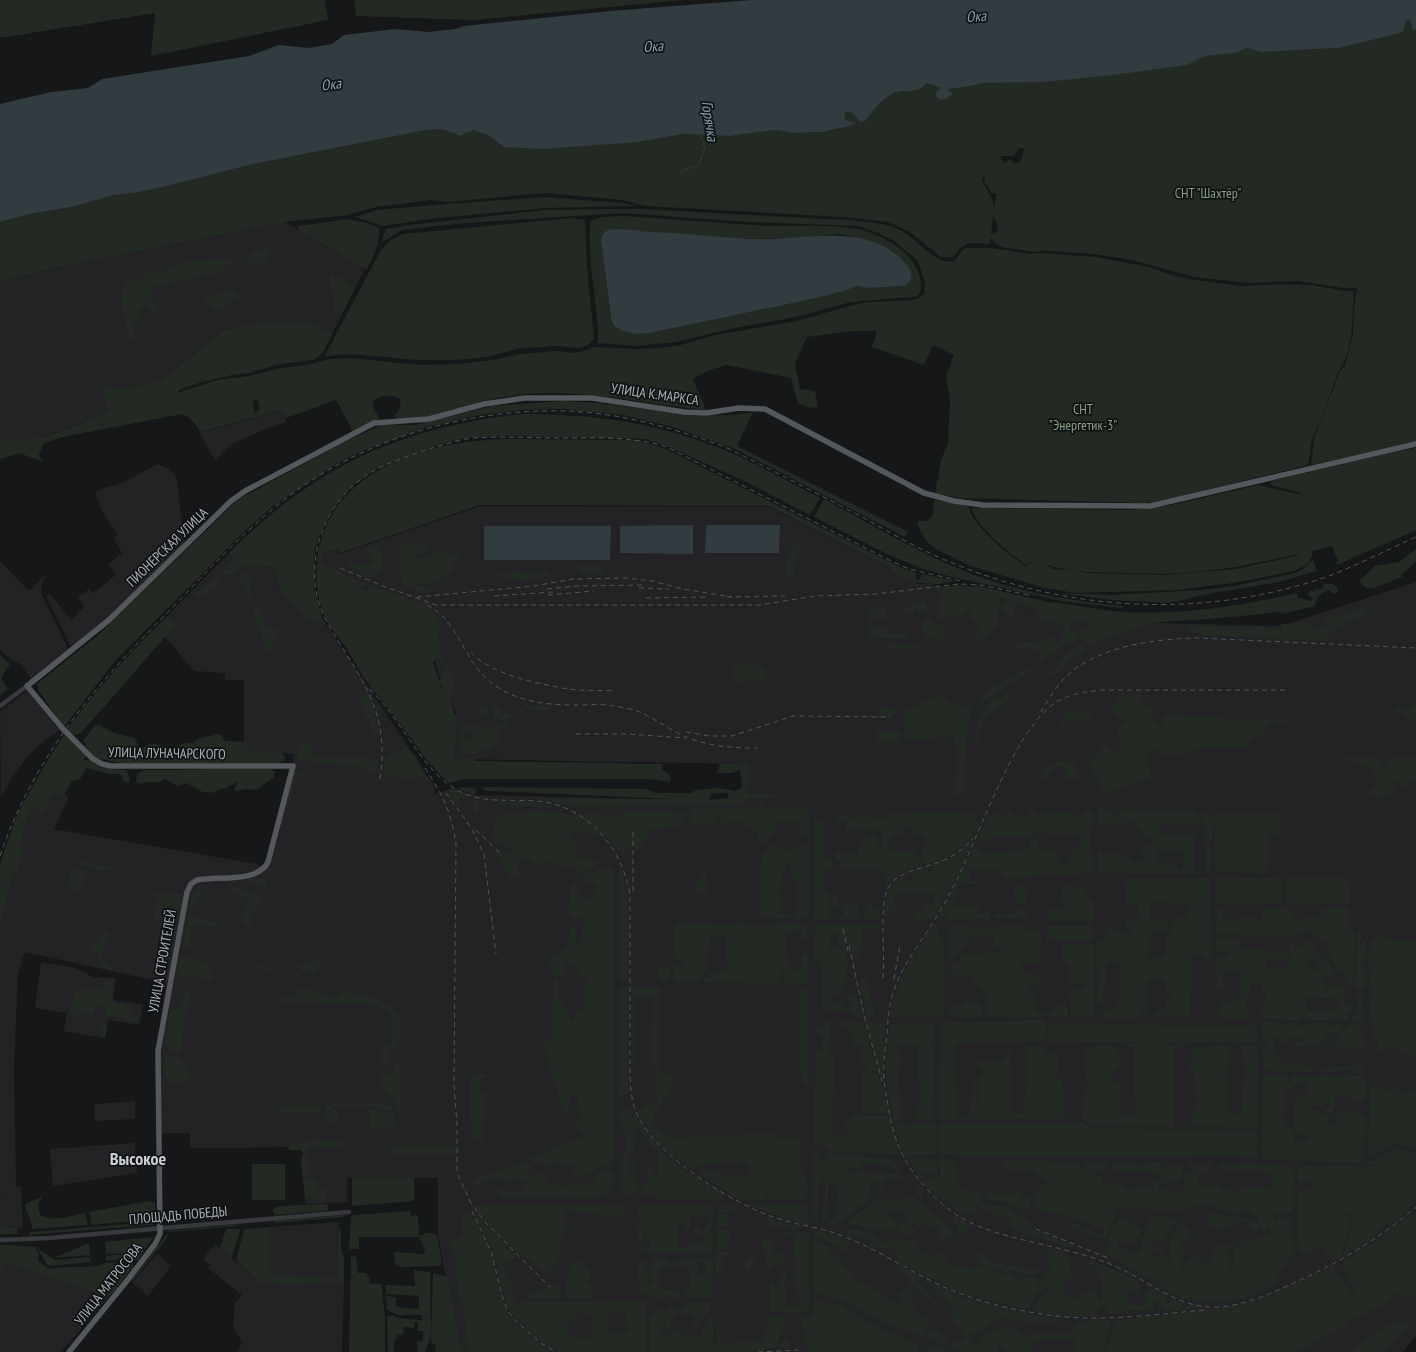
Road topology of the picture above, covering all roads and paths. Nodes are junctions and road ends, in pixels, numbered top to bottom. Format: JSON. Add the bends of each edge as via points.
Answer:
{"nodes":[{"id":1,"x":366,"y":427,"type":"joint"},
{"id":2,"x":1416,"y":444,"type":"edge"},
{"id":3,"x":27,"y":686,"type":"junction"},
{"id":4,"x":0,"y":706,"type":"edge"},
{"id":5,"x":293,"y":766,"type":"joint"},
{"id":6,"x":349,"y":1212,"type":"dead end"},
{"id":7,"x":160,"y":1228,"type":"junction"},
{"id":8,"x":0,"y":1240,"type":"edge"},
{"id":9,"x":69,"y":1352,"type":"edge"}],
"edges":[{"from":1,"to":2,"type":"main road","name":"УЛИЦА К.МАРКСА","via":[[384,422],[429,419],[484,404],[525,398],[592,398],[684,412],[765,409],[924,493],[983,505],[1150,506]]},
{"from":1,"to":3,"type":"main road","name":"ПИОНЕРСКАЯ УЛИЦА","via":[[245,491],[231,501],[109,620]]},
{"from":3,"to":4,"type":"street","name":"ПИОНЕРСКАЯ УЛИЦА"},
{"from":3,"to":5,"type":"main road","name":"УЛИЦА ЛУНАЧАРСКОГО","via":[[64,730],[93,759],[102,764]]},
{"from":5,"to":7,"type":"main road","name":"УЛИЦА СТРОИТЕЛЕЙ","via":[[264,870],[252,875],[197,880],[191,884],[187,892],[158,1051]]},
{"from":6,"to":7,"type":"street","name":"ПЛОЩАДЬ ПОБЕДЫ"},
{"from":7,"to":8,"type":"street","name":"ПЛОЩАДЬ ПОБЕДЫ"},
{"from":7,"to":9,"type":"main road","name":"УЛИЦА МАТРОСОВА","via":[[155,1244]]}]}
